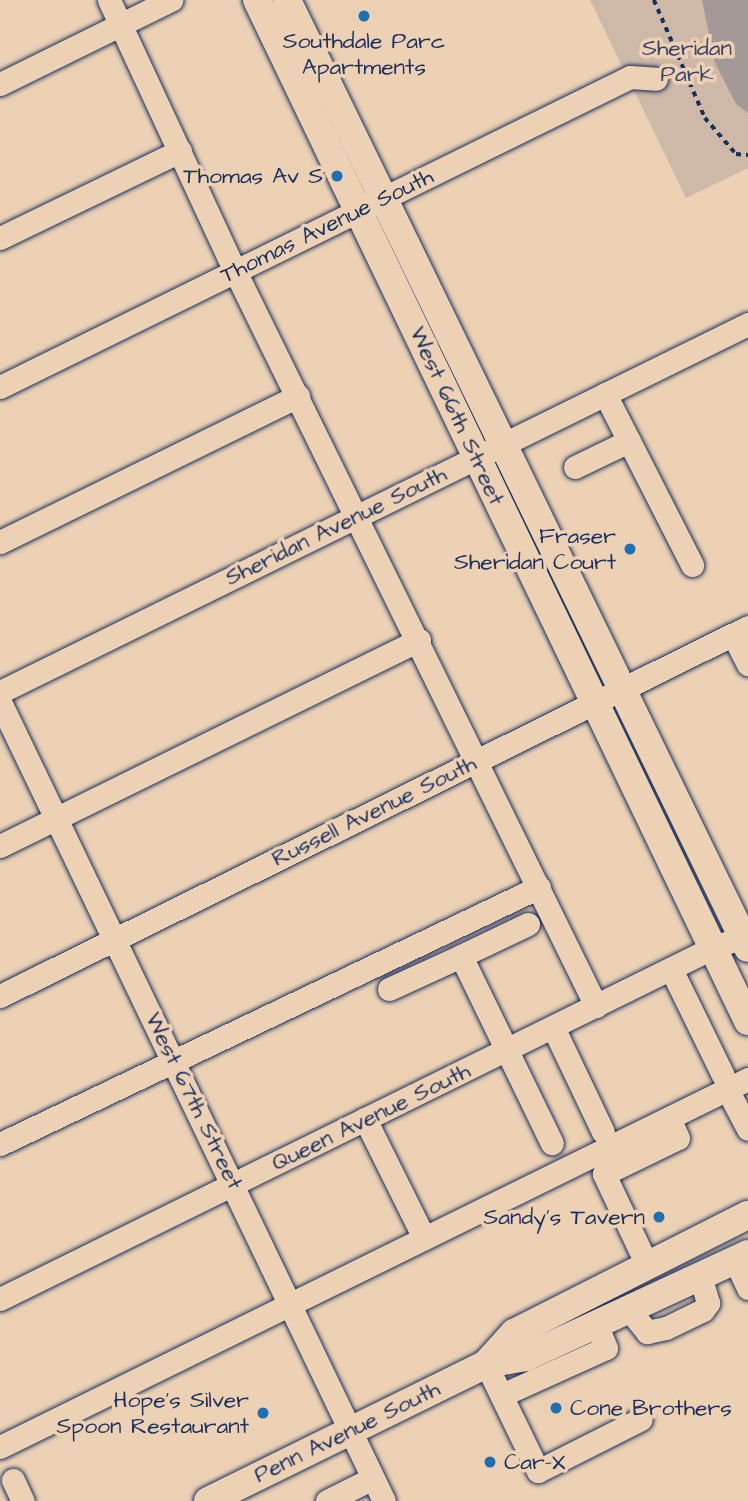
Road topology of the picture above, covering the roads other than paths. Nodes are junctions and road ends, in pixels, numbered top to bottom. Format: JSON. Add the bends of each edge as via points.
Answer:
{"nodes":[{"id":1,"x":109,"y":0,"type":"edge"},
{"id":2,"x":171,"y":0,"type":"edge"},
{"id":3,"x":257,"y":0,"type":"edge"},
{"id":4,"x":287,"y":0,"type":"edge"},
{"id":5,"x":121,"y":25,"type":"junction"},
{"id":6,"x":656,"y":79,"type":"dead end"},
{"id":7,"x":0,"y":84,"type":"edge"},
{"id":8,"x":180,"y":151,"type":"junction"},
{"id":9,"x":371,"y":205,"type":"junction"},
{"id":10,"x":0,"y":238,"type":"edge"},
{"id":11,"x":236,"y":271,"type":"junction"},
{"id":12,"x":748,"y":324,"type":"edge"},
{"id":13,"x":0,"y":387,"type":"edge"},
{"id":14,"x":605,"y":394,"type":"junction"},
{"id":15,"x":298,"y":396,"type":"junction"},
{"id":16,"x":629,"y":441,"type":"junction"},
{"id":17,"x":505,"y":443,"type":"junction"},
{"id":18,"x":477,"y":458,"type":"junction"},
{"id":19,"x":575,"y":467,"type":"dead end"},
{"id":20,"x":359,"y":515,"type":"junction"},
{"id":21,"x":0,"y":542,"type":"edge"},
{"id":22,"x":692,"y":565,"type":"dead end"},
{"id":23,"x":741,"y":631,"type":"edge"},
{"id":24,"x":419,"y":640,"type":"junction"},
{"id":25,"x":748,"y":664,"type":"edge"},
{"id":26,"x":0,"y":692,"type":"edge"},
{"id":27,"x":608,"y":696,"type":"junction"},
{"id":28,"x":0,"y":702,"type":"edge"},
{"id":29,"x":477,"y":760,"type":"junction"},
{"id":30,"x":57,"y":818,"type":"junction"},
{"id":31,"x":0,"y":846,"type":"edge"},
{"id":32,"x":539,"y":887,"type":"junction"},
{"id":33,"x":528,"y":924,"type":"dead end"},
{"id":34,"x":115,"y":939,"type":"junction"},
{"id":35,"x":746,"y":939,"type":"edge"},
{"id":36,"x":712,"y":948,"type":"junction"},
{"id":37,"x":461,"y":956,"type":"junction"},
{"id":38,"x":671,"y":969,"type":"junction"},
{"id":39,"x":388,"y":989,"type":"dead end"},
{"id":40,"x":0,"y":996,"type":"edge"},
{"id":41,"x":596,"y":1006,"type":"junction"},
{"id":42,"x":748,"y":1021,"type":"edge"},
{"id":43,"x":553,"y":1027,"type":"junction"},
{"id":44,"x":506,"y":1050,"type":"junction"},
{"id":45,"x":173,"y":1058,"type":"junction"},
{"id":46,"x":733,"y":1081,"type":"edge"},
{"id":47,"x":365,"y":1119,"type":"junction"},
{"id":48,"x":748,"y":1129,"type":"edge"},
{"id":49,"x":603,"y":1132,"type":"dead end"},
{"id":50,"x":552,"y":1143,"type":"dead end"},
{"id":51,"x":0,"y":1144,"type":"edge"},
{"id":52,"x":599,"y":1164,"type":"junction"},
{"id":53,"x":234,"y":1184,"type":"junction"},
{"id":54,"x":748,"y":1214,"type":"edge"},
{"id":55,"x":424,"y":1238,"type":"junction"},
{"id":56,"x":742,"y":1257,"type":"edge"},
{"id":57,"x":647,"y":1265,"type":"junction"},
{"id":58,"x":748,"y":1288,"type":"edge"},
{"id":59,"x":0,"y":1299,"type":"edge"},
{"id":60,"x":290,"y":1303,"type":"junction"},
{"id":61,"x":597,"y":1326,"type":"junction"},
{"id":62,"x":486,"y":1364,"type":"junction"},
{"id":63,"x":502,"y":1395,"type":"junction"},
{"id":64,"x":641,"y":1419,"type":"dead end"},
{"id":65,"x":350,"y":1431,"type":"junction"},
{"id":66,"x":0,"y":1447,"type":"edge"},
{"id":67,"x":373,"y":1478,"type":"junction"},
{"id":68,"x":222,"y":1498,"type":"edge"},
{"id":69,"x":327,"y":1501,"type":"edge"},
{"id":70,"x":384,"y":1501,"type":"edge"}],
"edges":[{"from":1,"to":5,"type":"street"},
{"from":2,"to":5,"type":"street"},
{"from":3,"to":9,"type":"main road","name":"West 66th Street"},
{"from":4,"to":9,"type":"main road","name":"West 66th Street"},
{"from":5,"to":7,"type":"street"},
{"from":5,"to":8,"type":"street"},
{"from":6,"to":9,"type":"street","name":"Thomas Avenue South","via":[[630,77]]},
{"from":8,"to":10,"type":"street"},
{"from":8,"to":11,"type":"street"},
{"from":9,"to":11,"type":"street","name":"Thomas Avenue South"},
{"from":9,"to":17,"type":"main road","name":"West 66th Street"},
{"from":9,"to":18,"type":"main road","name":"West 66th Street"},
{"from":11,"to":13,"type":"street","name":"Thomas Avenue South"},
{"from":11,"to":15,"type":"street"},
{"from":12,"to":14,"type":"street","name":"Sheridan Avenue South"},
{"from":14,"to":16,"type":"street"},
{"from":14,"to":17,"type":"street","name":"Sheridan Avenue South"},
{"from":15,"to":20,"type":"street"},
{"from":15,"to":21,"type":"street"},
{"from":16,"to":19,"type":"street"},
{"from":16,"to":22,"type":"street"},
{"from":17,"to":18,"type":"street","name":"Sheridan Avenue South"},
{"from":17,"to":27,"type":"main road","name":"West 66th Street"},
{"from":18,"to":20,"type":"street","name":"Sheridan Avenue South"},
{"from":18,"to":27,"type":"main road","name":"West 66th Street"},
{"from":20,"to":24,"type":"street"},
{"from":20,"to":26,"type":"street","name":"Sheridan Avenue South"},
{"from":23,"to":25,"type":"street"},
{"from":23,"to":27,"type":"street","name":"Russell Avenue South"},
{"from":24,"to":29,"type":"street"},
{"from":24,"to":30,"type":"street"},
{"from":27,"to":29,"type":"street","name":"Russell Avenue South"},
{"from":27,"to":35,"type":"main road","name":"West 66th Street"},
{"from":27,"to":36,"type":"main road","name":"West 66th Street"},
{"from":28,"to":30,"type":"street","name":"West 67th Street"},
{"from":29,"to":32,"type":"street"},
{"from":29,"to":34,"type":"street","name":"Russell Avenue South"},
{"from":30,"to":31,"type":"street"},
{"from":30,"to":34,"type":"street","name":"West 67th Street"},
{"from":32,"to":41,"type":"street"},
{"from":32,"to":45,"type":"street"},
{"from":33,"to":37,"type":"street"},
{"from":34,"to":40,"type":"street","name":"Russell Avenue South"},
{"from":34,"to":45,"type":"street","name":"West 67th Street"},
{"from":35,"to":36,"type":"street","name":"Queen Avenue South"},
{"from":36,"to":38,"type":"street","name":"Queen Avenue South"},
{"from":36,"to":42,"type":"main road","name":"West 66th Street"},
{"from":37,"to":39,"type":"street"},
{"from":37,"to":44,"type":"street"},
{"from":38,"to":41,"type":"street","name":"Queen Avenue South"},
{"from":38,"to":46,"type":"street"},
{"from":41,"to":43,"type":"street","name":"Queen Avenue South"},
{"from":43,"to":44,"type":"street","name":"Queen Avenue South"},
{"from":43,"to":49,"type":"street"},
{"from":44,"to":47,"type":"street","name":"Queen Avenue South"},
{"from":44,"to":50,"type":"street"},
{"from":45,"to":51,"type":"street"},
{"from":45,"to":53,"type":"street","name":"West 67th Street"},
{"from":46,"to":48,"type":"street"},
{"from":46,"to":52,"type":"street"},
{"from":47,"to":53,"type":"street","name":"Queen Avenue South"},
{"from":47,"to":55,"type":"street"},
{"from":52,"to":55,"type":"street"},
{"from":52,"to":57,"type":"street"},
{"from":53,"to":59,"type":"street","name":"Queen Avenue South"},
{"from":53,"to":60,"type":"street","name":"West 67th Street"},
{"from":54,"to":57,"type":"main road","name":"Penn Avenue South"},
{"from":55,"to":60,"type":"street"},
{"from":56,"to":58,"type":"street"},
{"from":56,"to":61,"type":"main road","name":"Penn Avenue South"},
{"from":57,"to":62,"type":"main road","name":"Penn Avenue South","via":[[514,1333]]},
{"from":60,"to":65,"type":"street","name":"West 67th Street"},
{"from":60,"to":66,"type":"street"},
{"from":61,"to":62,"type":"main road","name":"Penn Avenue South","via":[[526,1357]]},
{"from":61,"to":63,"type":"street","via":[[607,1348]]},
{"from":62,"to":63,"type":"street"},
{"from":62,"to":65,"type":"main road","name":"Penn Avenue South"},
{"from":63,"to":64,"type":"street","via":[[538,1471]]},
{"from":65,"to":67,"type":"street","name":"West 67th Street"},
{"from":65,"to":68,"type":"main road","name":"Penn Avenue South"},
{"from":67,"to":69,"type":"street"},
{"from":67,"to":70,"type":"street","name":"West 67th Street"}]}
